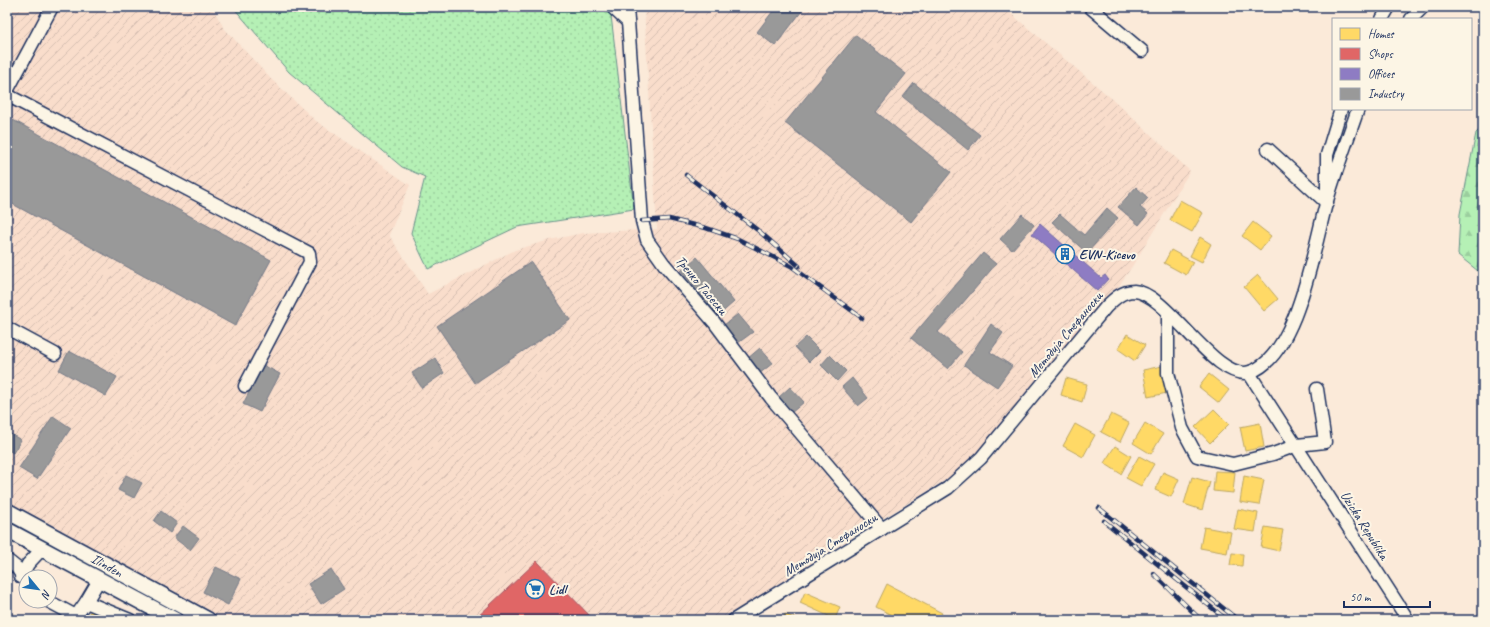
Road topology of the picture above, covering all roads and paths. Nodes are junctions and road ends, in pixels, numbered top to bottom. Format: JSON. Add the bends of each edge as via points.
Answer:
{"nodes":[{"id":1,"x":52,"y":7,"type":"edge"},
{"id":2,"x":612,"y":7,"type":"edge"},
{"id":3,"x":627,"y":7,"type":"edge"},
{"id":4,"x":1090,"y":7,"type":"edge"},
{"id":5,"x":1390,"y":7,"type":"edge"},
{"id":6,"x":1423,"y":7,"type":"edge"},
{"id":7,"x":1383,"y":18,"type":"edge"},
{"id":8,"x":1412,"y":18,"type":"edge"},
{"id":9,"x":628,"y":22,"type":"junction"},
{"id":10,"x":1142,"y":52,"type":"dead end"},
{"id":11,"x":7,"y":92,"type":"edge"},
{"id":12,"x":7,"y":95,"type":"edge"},
{"id":13,"x":1341,"y":110,"type":"edge"},
{"id":14,"x":1358,"y":110,"type":"edge"},
{"id":15,"x":1268,"y":149,"type":"dead end"},
{"id":16,"x":1327,"y":203,"type":"junction"},
{"id":17,"x":1168,"y":314,"type":"junction"},
{"id":18,"x":7,"y":328,"type":"edge"},
{"id":19,"x":55,"y":354,"type":"dead end"},
{"id":20,"x":1248,"y":373,"type":"junction"},
{"id":21,"x":245,"y":386,"type":"dead end"},
{"id":22,"x":1316,"y":389,"type":"dead end"},
{"id":23,"x":1297,"y":446,"type":"junction"},
{"id":24,"x":7,"y":511,"type":"edge"},
{"id":25,"x":882,"y":529,"type":"junction"},
{"id":26,"x":7,"y":530,"type":"edge"},
{"id":27,"x":42,"y":549,"type":"junction"},
{"id":28,"x":7,"y":560,"type":"edge"},
{"id":29,"x":27,"y":569,"type":"edge"},
{"id":30,"x":18,"y":570,"type":"edge"},
{"id":31,"x":99,"y":580,"type":"junction"},
{"id":32,"x":86,"y":602,"type":"junction"},
{"id":33,"x":58,"y":607,"type":"edge"},
{"id":34,"x":75,"y":618,"type":"edge"},
{"id":35,"x":130,"y":620,"type":"edge"},
{"id":36,"x":176,"y":620,"type":"edge"},
{"id":37,"x":208,"y":620,"type":"edge"},
{"id":38,"x":734,"y":620,"type":"edge"},
{"id":39,"x":1408,"y":620,"type":"edge"}],
"edges":[{"from":1,"to":11,"type":"street"},
{"from":2,"to":9,"type":"street"},
{"from":3,"to":9,"type":"street","name":"Тренко Тасески"},
{"from":4,"to":10,"type":"street"},
{"from":5,"to":7,"type":"street"},
{"from":6,"to":8,"type":"street"},
{"from":9,"to":25,"type":"street","name":"Тренко Тасески","via":[[642,221],[647,240],[664,264],[714,322],[771,398]]},
{"from":12,"to":21,"type":"street","via":[[309,253],[310,262]]},
{"from":13,"to":16,"type":"street","via":[[1327,155]]},
{"from":14,"to":16,"type":"street"},
{"from":15,"to":16,"type":"street"},
{"from":16,"to":20,"type":"street","via":[[1297,311],[1288,332],[1268,363]]},
{"from":17,"to":20,"type":"street","name":"Методија Стефаноски","via":[[1216,359],[1233,371]]},
{"from":17,"to":23,"type":"street","via":[[1168,373],[1182,428],[1197,456],[1233,464]]},
{"from":17,"to":25,"type":"street","name":"Методија Стефаноски","via":[[1148,294],[1134,291],[1119,295],[1106,307],[981,458],[948,488]]},
{"from":18,"to":19,"type":"street"},
{"from":20,"to":23,"type":"street","name":"Uzicka Republika"},
{"from":22,"to":23,"type":"street","via":[[1325,442]]},
{"from":23,"to":39,"type":"street","name":"Uzicka Republika"},
{"from":24,"to":37,"type":"main road","name":"Ilinden"},
{"from":25,"to":38,"type":"street","name":"Методија Стефаноски"},
{"from":26,"to":27,"type":"main road","name":"Ilinden"},
{"from":27,"to":29,"type":"street"},
{"from":27,"to":31,"type":"main road","name":"Ilinden"},
{"from":28,"to":30,"type":"street"},
{"from":31,"to":32,"type":"street"},
{"from":31,"to":36,"type":"main road","name":"Ilinden"},
{"from":32,"to":34,"type":"street"},
{"from":32,"to":35,"type":"street"},
{"from":33,"to":34,"type":"street"}]}
